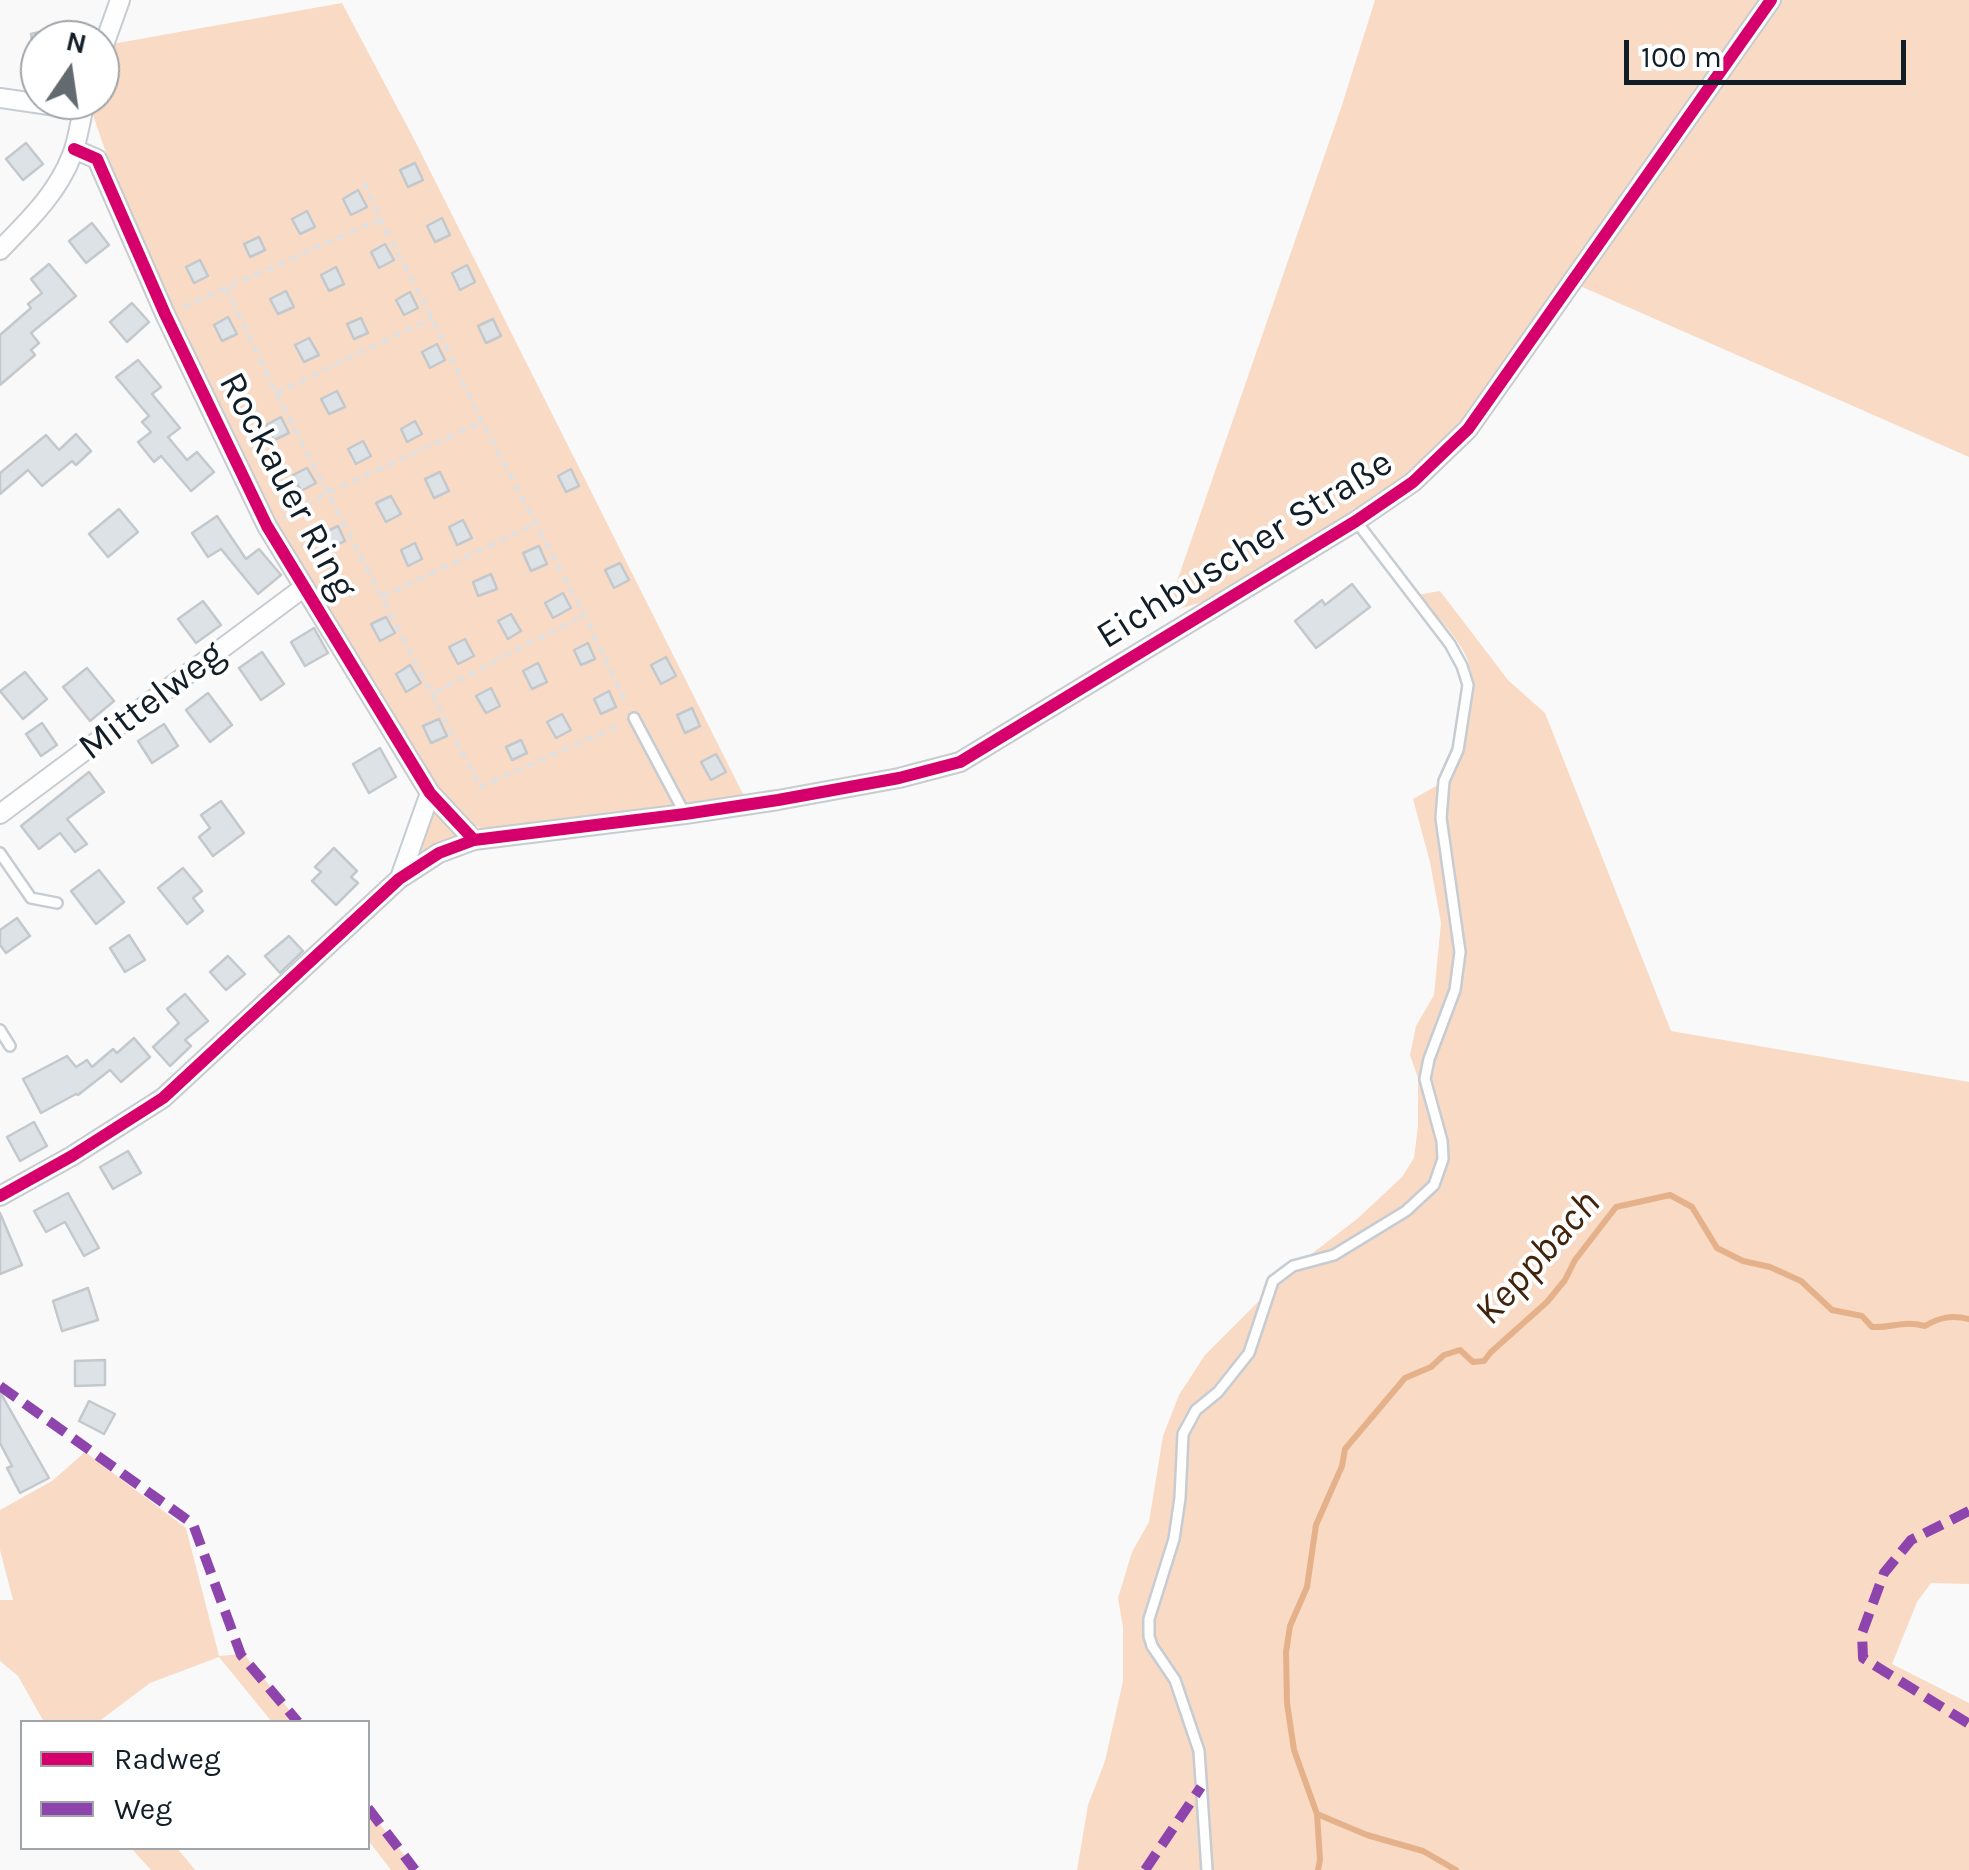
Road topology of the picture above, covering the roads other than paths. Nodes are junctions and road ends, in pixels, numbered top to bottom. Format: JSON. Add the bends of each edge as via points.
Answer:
{"nodes":[{"id":1,"x":1771,"y":0,"type":"edge"},
{"id":2,"x":81,"y":120,"type":"edge"},
{"id":3,"x":74,"y":150,"type":"junction"},
{"id":4,"x":0,"y":250,"type":"edge"},
{"id":5,"x":1356,"y":521,"type":"junction"},
{"id":6,"x":303,"y":588,"type":"junction"},
{"id":7,"x":634,"y":718,"type":"road end"},
{"id":8,"x":430,"y":793,"type":"junction"},
{"id":9,"x":0,"y":814,"type":"edge"},
{"id":10,"x":685,"y":814,"type":"junction"},
{"id":11,"x":474,"y":840,"type":"junction"},
{"id":12,"x":0,"y":854,"type":"edge"},
{"id":13,"x":400,"y":879,"type":"junction"},
{"id":14,"x":57,"y":903,"type":"dead end"},
{"id":15,"x":0,"y":1030,"type":"edge"},
{"id":16,"x":10,"y":1046,"type":"dead end"},
{"id":17,"x":0,"y":1196,"type":"edge"},
{"id":18,"x":1207,"y":1870,"type":"edge"}],
"edges":[{"from":1,"to":5,"type":"street","name":"Eichbuscher Straße","via":[[1468,428],[1413,482]]},
{"from":2,"to":3,"type":"street"},
{"from":3,"to":4,"type":"street","via":[[44,204]]},
{"from":3,"to":6,"type":"street","name":"Rockauer Ring","via":[[97,158],[266,526]]},
{"from":5,"to":10,"type":"street","name":"Eichbuscher Straße","via":[[960,762]]},
{"from":5,"to":18,"type":"lane","via":[[1450,644],[1468,685],[1441,818],[1460,952],[1425,1079],[1444,1160],[1434,1185],[1406,1211],[1334,1255],[1292,1266],[1273,1281],[1250,1353],[1196,1410],[1183,1434],[1174,1539],[1149,1636],[1176,1680],[1199,1751]]},
{"from":6,"to":8,"type":"street","name":"Rockauer Ring"},
{"from":6,"to":9,"type":"street","name":"Mittelweg"},
{"from":7,"to":10,"type":"lane"},
{"from":8,"to":11,"type":"street","name":"Rockauer Ring"},
{"from":8,"to":13,"type":"street"},
{"from":10,"to":11,"type":"street"},
{"from":11,"to":13,"type":"street","via":[[438,853]]},
{"from":12,"to":14,"type":"lane","via":[[31,898]]},
{"from":13,"to":17,"type":"street","via":[[163,1098]]},
{"from":15,"to":16,"type":"lane"}]}
